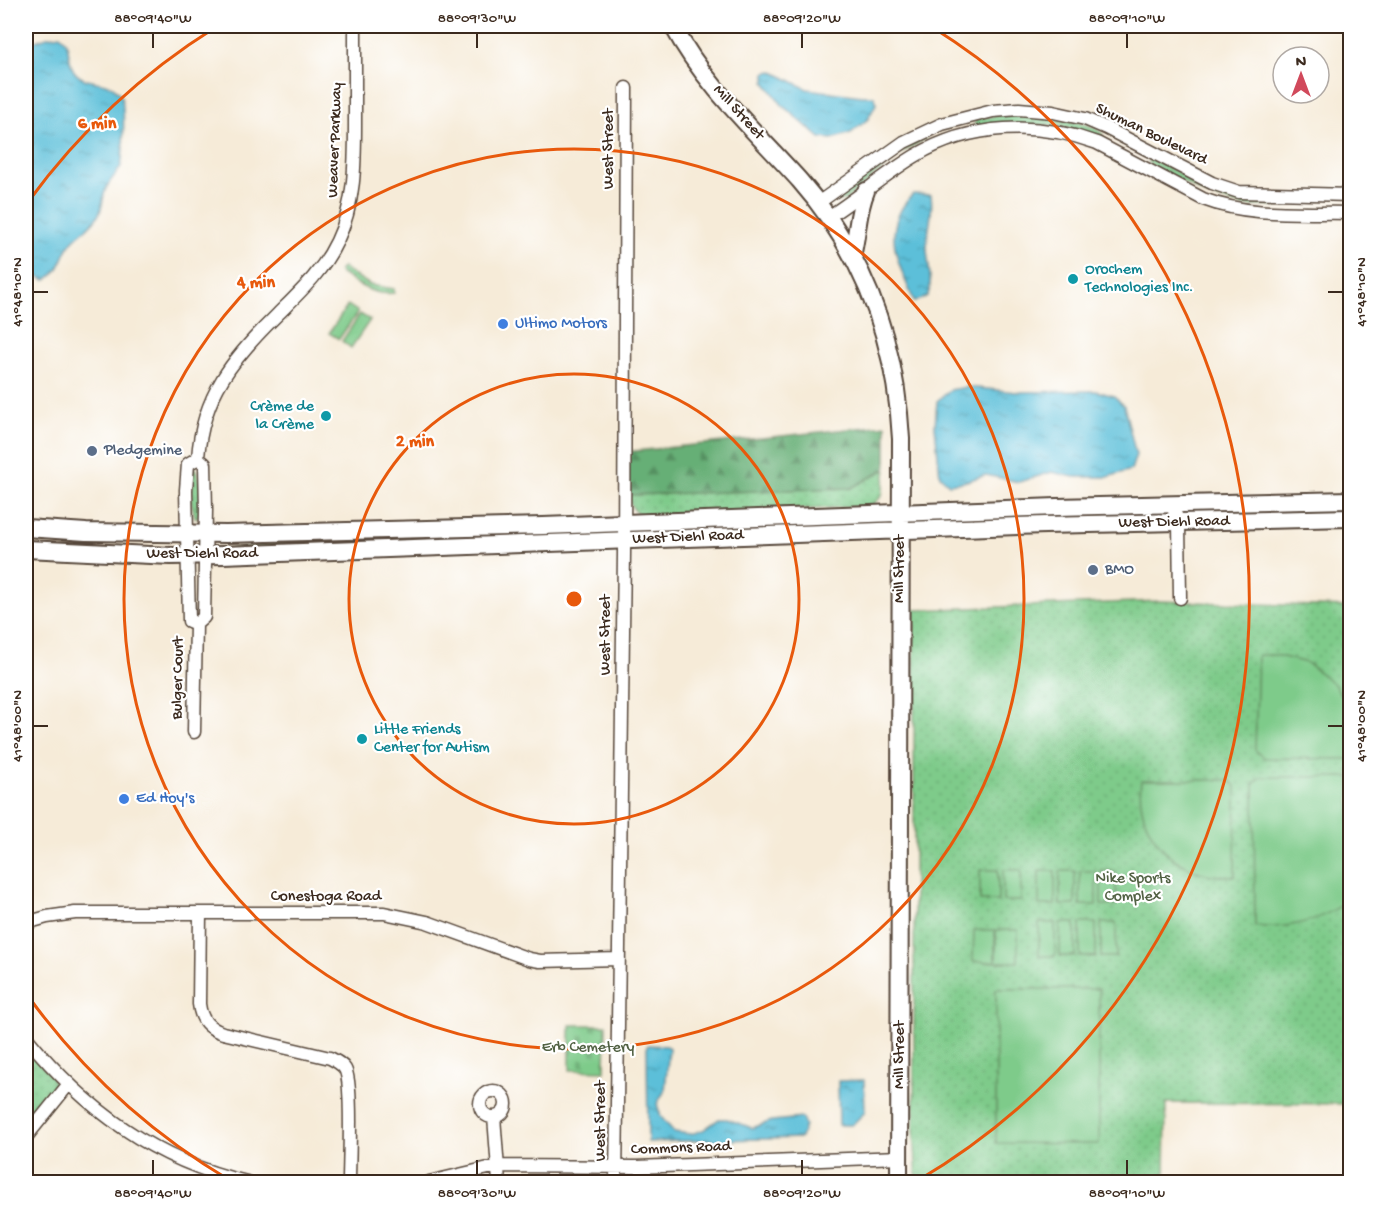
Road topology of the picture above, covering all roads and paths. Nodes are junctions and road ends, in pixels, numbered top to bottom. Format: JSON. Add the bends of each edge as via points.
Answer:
{"nodes":[{"id":1,"x":356,"y":26,"type":"edge"},
{"id":2,"x":673,"y":26,"type":"edge"},
{"id":3,"x":626,"y":88,"type":"dead end"},
{"id":4,"x":866,"y":191,"type":"junction"},
{"id":5,"x":1350,"y":195,"type":"edge"},
{"id":6,"x":823,"y":210,"type":"junction"},
{"id":7,"x":1350,"y":213,"type":"edge"},
{"id":8,"x":852,"y":256,"type":"junction"},
{"id":9,"x":198,"y":458,"type":"junction"},
{"id":10,"x":1350,"y":500,"type":"edge"},
{"id":11,"x":1171,"y":504,"type":"junction"},
{"id":12,"x":900,"y":513,"type":"junction"},
{"id":13,"x":1350,"y":518,"type":"edge"},
{"id":14,"x":1179,"y":522,"type":"junction"},
{"id":15,"x":623,"y":523,"type":"junction"},
{"id":16,"x":26,"y":528,"type":"edge"},
{"id":17,"x":900,"y":530,"type":"junction"},
{"id":18,"x":187,"y":534,"type":"junction"},
{"id":19,"x":205,"y":534,"type":"junction"},
{"id":20,"x":623,"y":541,"type":"junction"},
{"id":21,"x":26,"y":549,"type":"edge"},
{"id":22,"x":196,"y":556,"type":"junction"},
{"id":23,"x":1180,"y":598,"type":"dead end"},
{"id":24,"x":194,"y":732,"type":"dead end"},
{"id":25,"x":200,"y":913,"type":"junction"},
{"id":26,"x":26,"y":923,"type":"edge"},
{"id":27,"x":619,"y":959,"type":"junction"},
{"id":28,"x":26,"y":1037,"type":"edge"},
{"id":29,"x":68,"y":1085,"type":"junction"},
{"id":30,"x":494,"y":1117,"type":"dead end"},
{"id":31,"x":26,"y":1137,"type":"edge"},
{"id":32,"x":900,"y":1157,"type":"junction"},
{"id":33,"x":497,"y":1166,"type":"junction"},
{"id":34,"x":617,"y":1167,"type":"junction"},
{"id":35,"x":247,"y":1182,"type":"edge"},
{"id":36,"x":349,"y":1182,"type":"edge"},
{"id":37,"x":429,"y":1182,"type":"edge"},
{"id":38,"x":499,"y":1182,"type":"edge"},
{"id":39,"x":616,"y":1182,"type":"edge"},
{"id":40,"x":899,"y":1182,"type":"edge"}],
"edges":[{"from":1,"to":9,"type":"street","name":"Weaver Parkway","via":[[354,169],[346,219],[316,275],[247,345],[222,377],[204,418]]},
{"from":2,"to":6,"type":"street","name":"Mill Street","via":[[724,100]]},
{"from":3,"to":15,"type":"street","name":"West Street"},
{"from":4,"to":6,"type":"street","name":"Shuman Boulevard"},
{"from":4,"to":7,"type":"street","name":"Shuman Boulevard","via":[[915,156],[948,140],[973,133],[1031,128],[1097,143],[1220,206],[1266,212]]},
{"from":4,"to":8,"type":"street","via":[[857,218]]},
{"from":5,"to":6,"type":"street","name":"Shuman Boulevard","via":[[1239,192],[1212,183],[1085,120],[1019,109],[977,114],[904,141]]},
{"from":6,"to":8,"type":"street","name":"Mill Street"},
{"from":8,"to":12,"type":"street","name":"Mill Street","via":[[890,350],[901,439]]},
{"from":9,"to":18,"type":"street","name":"Weaver Parkway","via":[[188,464],[186,476]]},
{"from":9,"to":19,"type":"street","name":"Weaver Parkway","via":[[205,464]]},
{"from":10,"to":11,"type":"street","name":"West Diehl Road"},
{"from":11,"to":12,"type":"street","name":"West Diehl Road"},
{"from":11,"to":14,"type":"street"},
{"from":12,"to":15,"type":"street","name":"West Diehl Road"},
{"from":12,"to":17,"type":"street","name":"Mill Street"},
{"from":13,"to":14,"type":"street","name":"West Diehl Road"},
{"from":14,"to":17,"type":"street","name":"West Diehl Road"},
{"from":14,"to":23,"type":"street"},
{"from":15,"to":19,"type":"street","name":"West Diehl Road"},
{"from":15,"to":20,"type":"street","name":"West Street"},
{"from":16,"to":18,"type":"street","name":"West Diehl Road"},
{"from":17,"to":20,"type":"street","name":"West Diehl Road"},
{"from":17,"to":32,"type":"street","name":"Mill Street"},
{"from":18,"to":19,"type":"street","name":"West Diehl Road"},
{"from":18,"to":22,"type":"street","name":"Bulger Court"},
{"from":19,"to":22,"type":"street","name":"Bulger Court"},
{"from":20,"to":22,"type":"street","name":"West Diehl Road"},
{"from":20,"to":27,"type":"street","name":"West Street"},
{"from":21,"to":22,"type":"street","name":"West Diehl Road"},
{"from":22,"to":24,"type":"street","name":"Bulger Court","via":[[189,621],[196,624]]},
{"from":25,"to":26,"type":"street","name":"Conestoga Road","via":[[75,913]]},
{"from":25,"to":27,"type":"street","name":"Conestoga Road","via":[[384,913],[427,922],[529,959]]},
{"from":25,"to":36,"type":"street","via":[[199,1004],[209,1027],[223,1034],[330,1058],[346,1070],[350,1086]]},
{"from":27,"to":34,"type":"street","name":"West Street"},
{"from":28,"to":29,"type":"street"},
{"from":29,"to":31,"type":"street"},
{"from":29,"to":35,"type":"street","via":[[142,1141],[195,1166]]},
{"from":30,"to":33,"type":"street"},
{"from":32,"to":34,"type":"street","name":"Commons Road"},
{"from":32,"to":40,"type":"street","name":"Mill Street"},
{"from":33,"to":34,"type":"street","name":"Commons Road"},
{"from":33,"to":37,"type":"street","name":"Commons Road"},
{"from":33,"to":38,"type":"street"},
{"from":34,"to":39,"type":"street","name":"West Street"}]}
